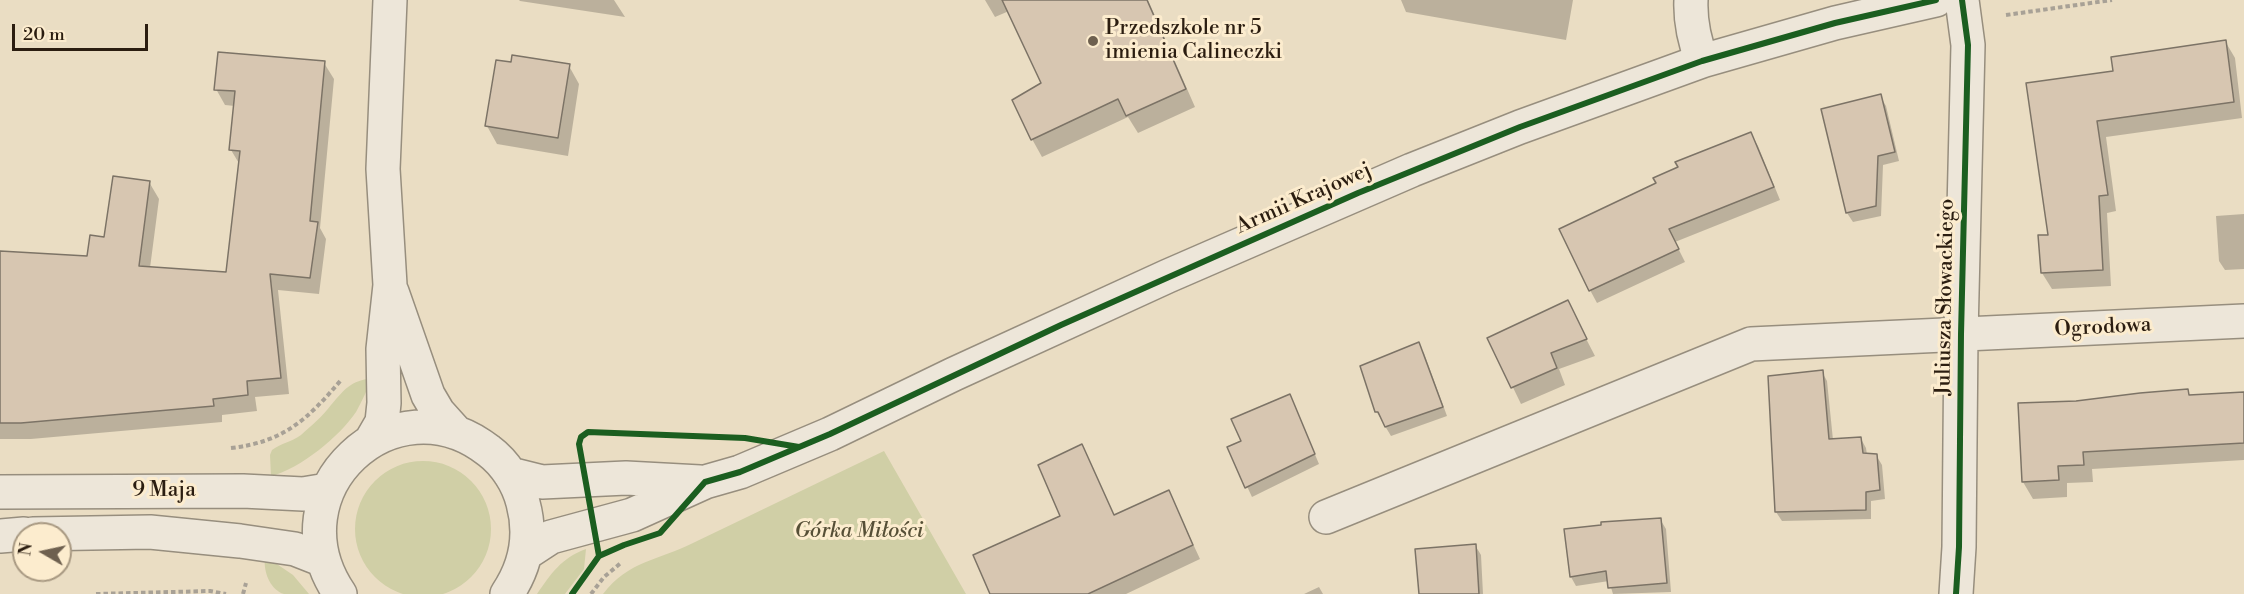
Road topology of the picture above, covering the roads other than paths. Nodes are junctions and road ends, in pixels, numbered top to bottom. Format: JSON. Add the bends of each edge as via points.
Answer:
{"nodes":[{"id":1,"x":390,"y":0,"type":"edge"},
{"id":2,"x":1690,"y":0,"type":"edge"},
{"id":3,"x":1935,"y":0,"type":"edge"},
{"id":4,"x":1962,"y":0,"type":"edge"},
{"id":5,"x":1701,"y":61,"type":"junction"},
{"id":6,"x":390,"y":285,"type":"junction"},
{"id":7,"x":2244,"y":321,"type":"edge"},
{"id":8,"x":1961,"y":334,"type":"junction"},
{"id":9,"x":456,"y":432,"type":"junction"},
{"id":10,"x":371,"y":441,"type":"junction"},
{"id":11,"x":510,"y":474,"type":"junction"},
{"id":12,"x":705,"y":482,"type":"junction"},
{"id":13,"x":327,"y":490,"type":"junction"},
{"id":14,"x":0,"y":492,"type":"edge"},
{"id":15,"x":1326,"y":517,"type":"dead end"},
{"id":16,"x":72,"y":533,"type":"edge"},
{"id":17,"x":525,"y":554,"type":"junction"},
{"id":18,"x":323,"y":560,"type":"junction"},
{"id":19,"x":340,"y":594,"type":"edge"},
{"id":20,"x":507,"y":594,"type":"edge"},
{"id":21,"x":1956,"y":594,"type":"edge"}],
"edges":[{"from":1,"to":6,"type":"street","via":[[382,169]]},
{"from":2,"to":5,"type":"street","via":[[1690,18]]},
{"from":3,"to":5,"type":"street","name":"Armii Krajowej"},
{"from":4,"to":8,"type":"street","name":"Juliusza Słowackiego","via":[[1968,45]]},
{"from":5,"to":12,"type":"street","name":"Armii Krajowej","via":[[1412,170],[1125,295],[830,434],[740,472]]},
{"from":6,"to":9,"type":"street","via":[[428,395]]},
{"from":6,"to":10,"type":"street","via":[[383,349],[382,422]]},
{"from":7,"to":8,"type":"street","name":"Ogrodowa"},
{"from":8,"to":15,"type":"street","name":"Ogrodowa","via":[[1751,344]]},
{"from":8,"to":21,"type":"street","name":"Juliusza Słowackiego"},
{"from":9,"to":10,"type":"street","via":[[427,427],[398,430]]},
{"from":9,"to":11,"type":"street","via":[[478,442]]},
{"from":10,"to":13,"type":"street","via":[[353,454]]},
{"from":11,"to":12,"type":"street","name":"Armii Krajowej","via":[[542,482],[626,478]]},
{"from":11,"to":17,"type":"street","via":[[526,512]]},
{"from":12,"to":17,"type":"street","name":"Armii Krajowej","via":[[632,515],[551,537]]},
{"from":13,"to":14,"type":"street","name":"9 Maja","via":[[303,494]]},
{"from":13,"to":18,"type":"street","via":[[320,513]]},
{"from":16,"to":18,"type":"street","name":"9 Maja","via":[[150,532],[240,541],[295,549]]},
{"from":17,"to":20,"type":"street"},
{"from":18,"to":19,"type":"street"}]}
